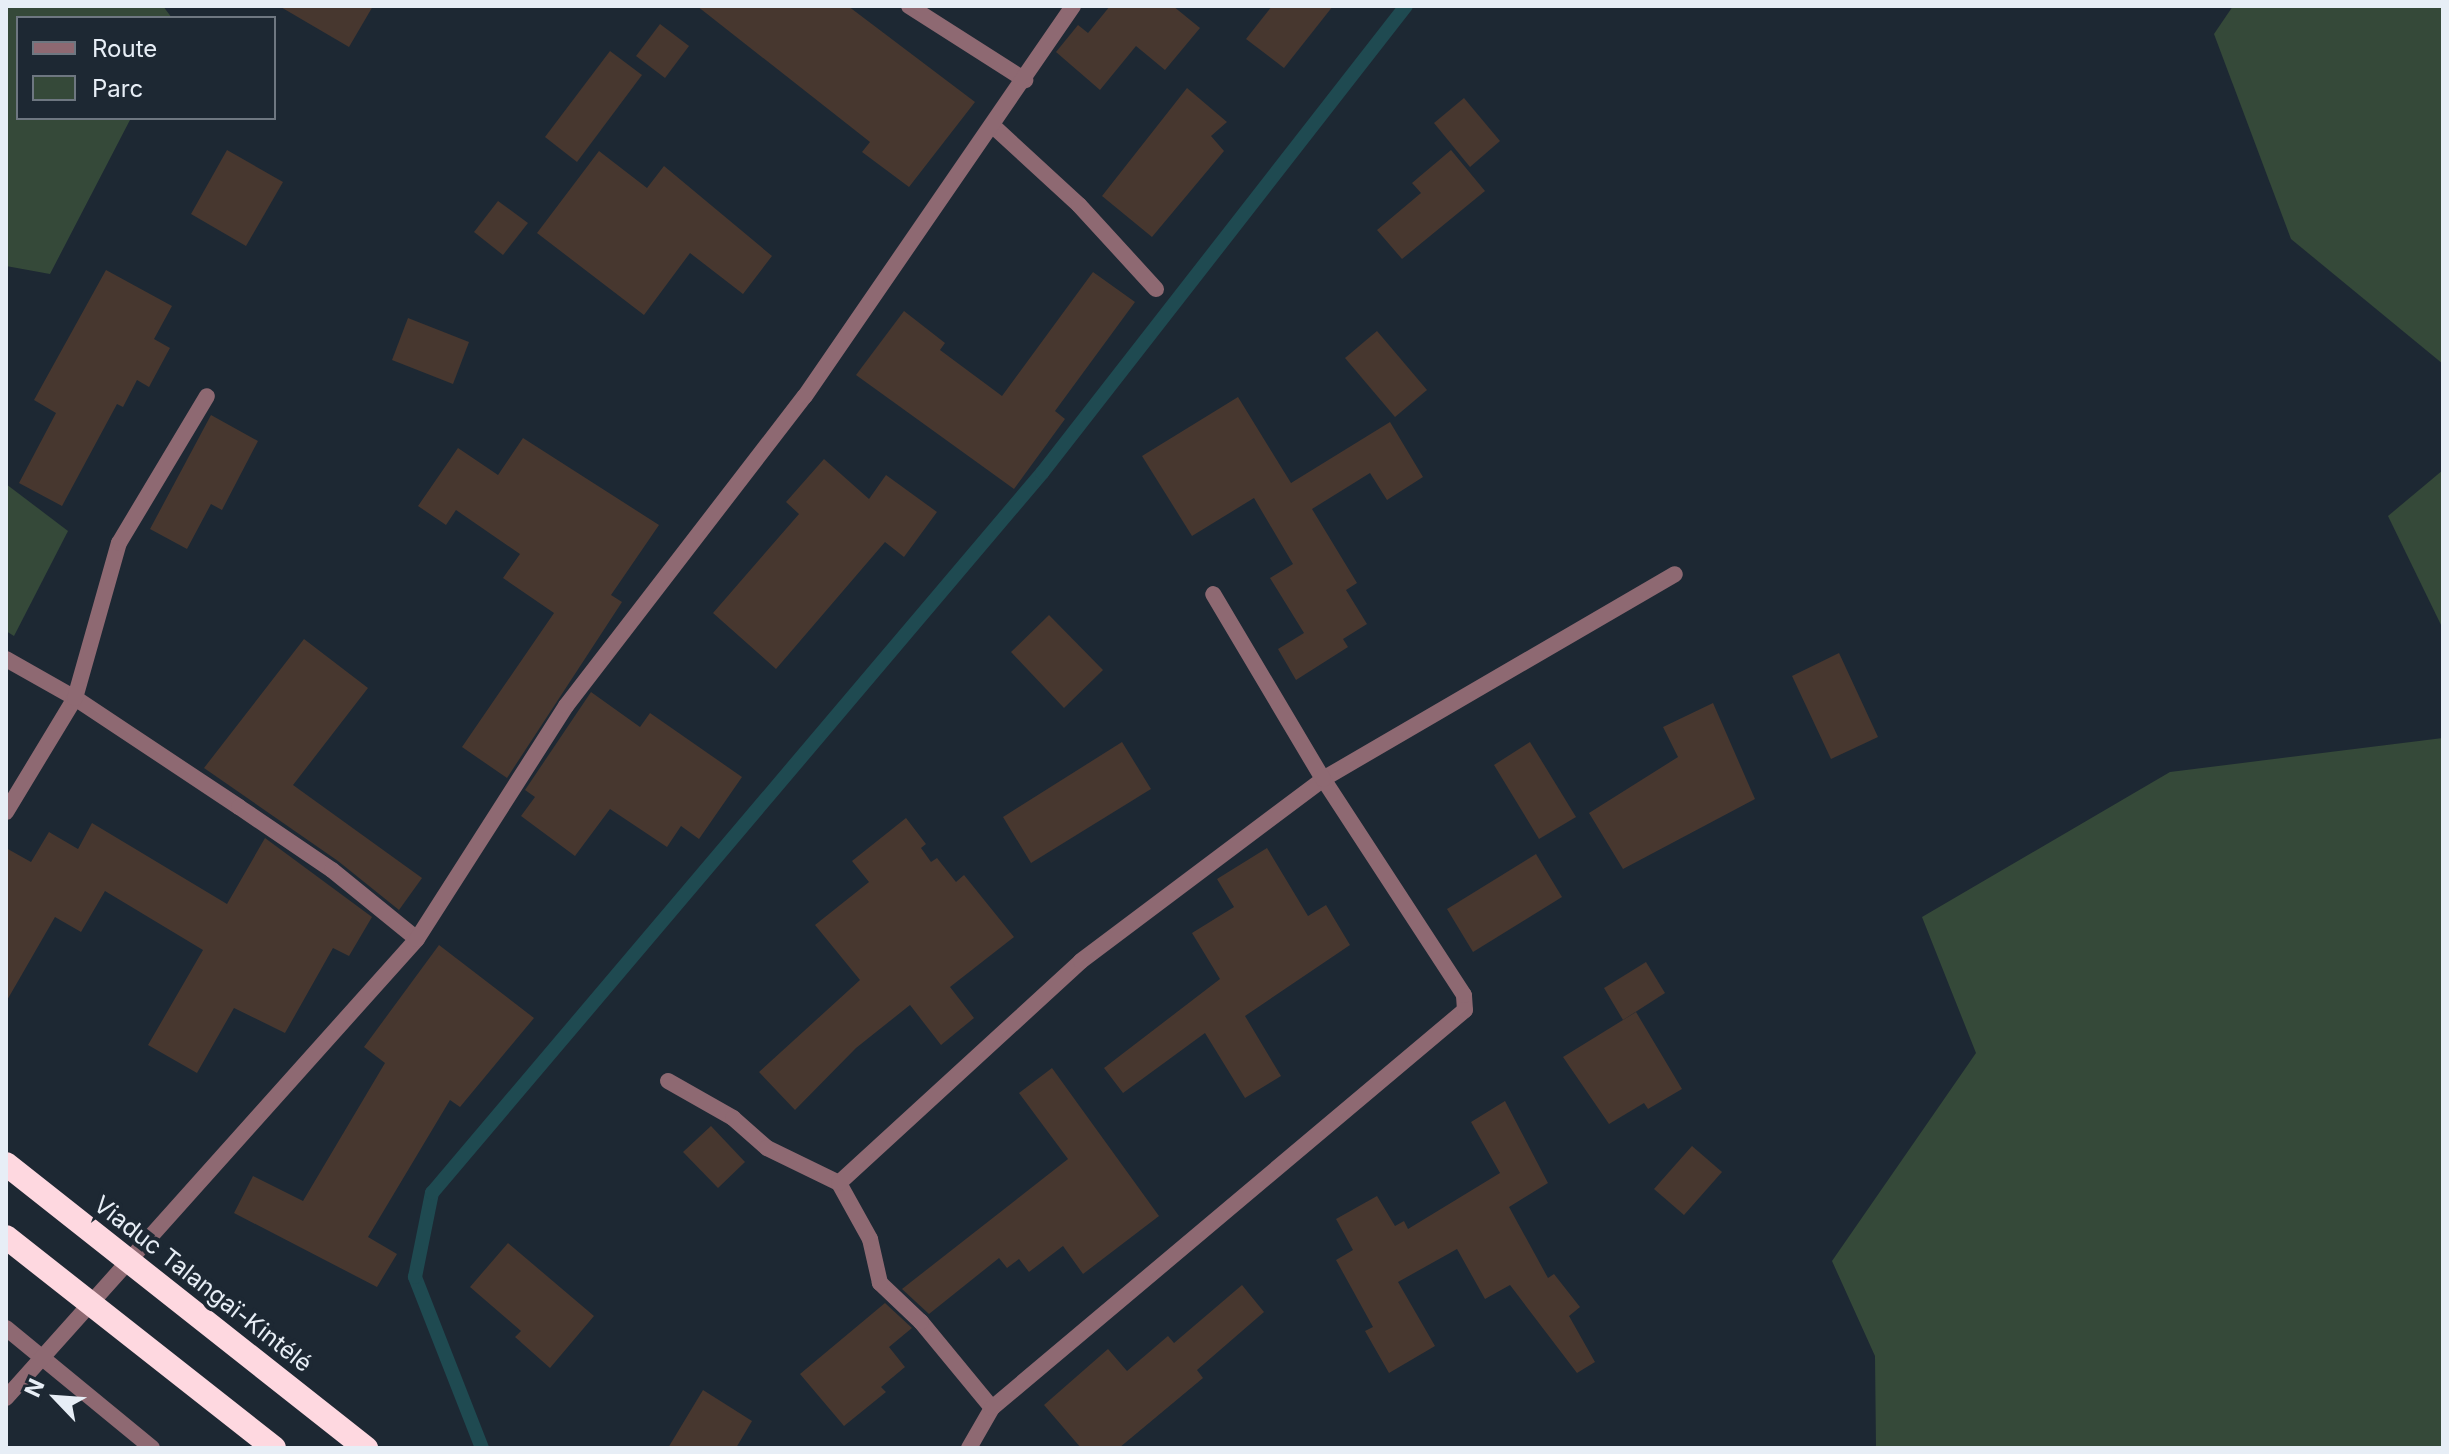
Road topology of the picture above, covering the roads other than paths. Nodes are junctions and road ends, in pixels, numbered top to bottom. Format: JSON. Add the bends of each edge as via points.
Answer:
{"nodes":[{"id":1,"x":909,"y":6,"type":"edge"},
{"id":2,"x":1073,"y":6,"type":"edge"},
{"id":3,"x":1025,"y":80,"type":"junction"},
{"id":4,"x":992,"y":125,"type":"junction"},
{"id":5,"x":1156,"y":289,"type":"dead end"},
{"id":6,"x":207,"y":396,"type":"dead end"},
{"id":7,"x":1675,"y":574,"type":"dead end"},
{"id":8,"x":1213,"y":594,"type":"dead end"},
{"id":9,"x":6,"y":659,"type":"edge"},
{"id":10,"x":75,"y":698,"type":"junction"},
{"id":11,"x":1323,"y":779,"type":"junction"},
{"id":12,"x":6,"y":812,"type":"edge"},
{"id":13,"x":417,"y":939,"type":"junction"},
{"id":14,"x":668,"y":1081,"type":"dead end"},
{"id":15,"x":6,"y":1164,"type":"edge"},
{"id":16,"x":839,"y":1183,"type":"junction"},
{"id":17,"x":6,"y":1237,"type":"edge"},
{"id":18,"x":6,"y":1328,"type":"edge"},
{"id":19,"x":44,"y":1359,"type":"junction"},
{"id":20,"x":6,"y":1398,"type":"edge"},
{"id":21,"x":992,"y":1408,"type":"junction"},
{"id":22,"x":152,"y":1448,"type":"edge"},
{"id":23,"x":274,"y":1448,"type":"edge"},
{"id":24,"x":366,"y":1448,"type":"edge"},
{"id":25,"x":969,"y":1448,"type":"edge"}],
"edges":[{"from":1,"to":3,"type":"street"},
{"from":2,"to":3,"type":"street"},
{"from":3,"to":4,"type":"street"},
{"from":4,"to":5,"type":"street","via":[[1079,205]]},
{"from":4,"to":13,"type":"street","via":[[805,396],[566,706]]},
{"from":6,"to":10,"type":"street","via":[[119,543]]},
{"from":7,"to":11,"type":"street"},
{"from":8,"to":11,"type":"street"},
{"from":9,"to":10,"type":"street"},
{"from":10,"to":12,"type":"street"},
{"from":10,"to":13,"type":"street","via":[[332,870]]},
{"from":11,"to":16,"type":"street","via":[[1081,961]]},
{"from":11,"to":21,"type":"street","via":[[1464,995],[1465,1010]]},
{"from":13,"to":19,"type":"street"},
{"from":14,"to":16,"type":"street","via":[[733,1118],[767,1148]]},
{"from":15,"to":24,"type":"highway","name":"Viaduc Talangaï-Kintélé"},
{"from":16,"to":21,"type":"street","via":[[870,1239],[880,1283],[921,1322]]},
{"from":17,"to":23,"type":"highway"},
{"from":18,"to":19,"type":"street"},
{"from":19,"to":20,"type":"street"},
{"from":19,"to":22,"type":"street"},
{"from":21,"to":25,"type":"street"}]}
